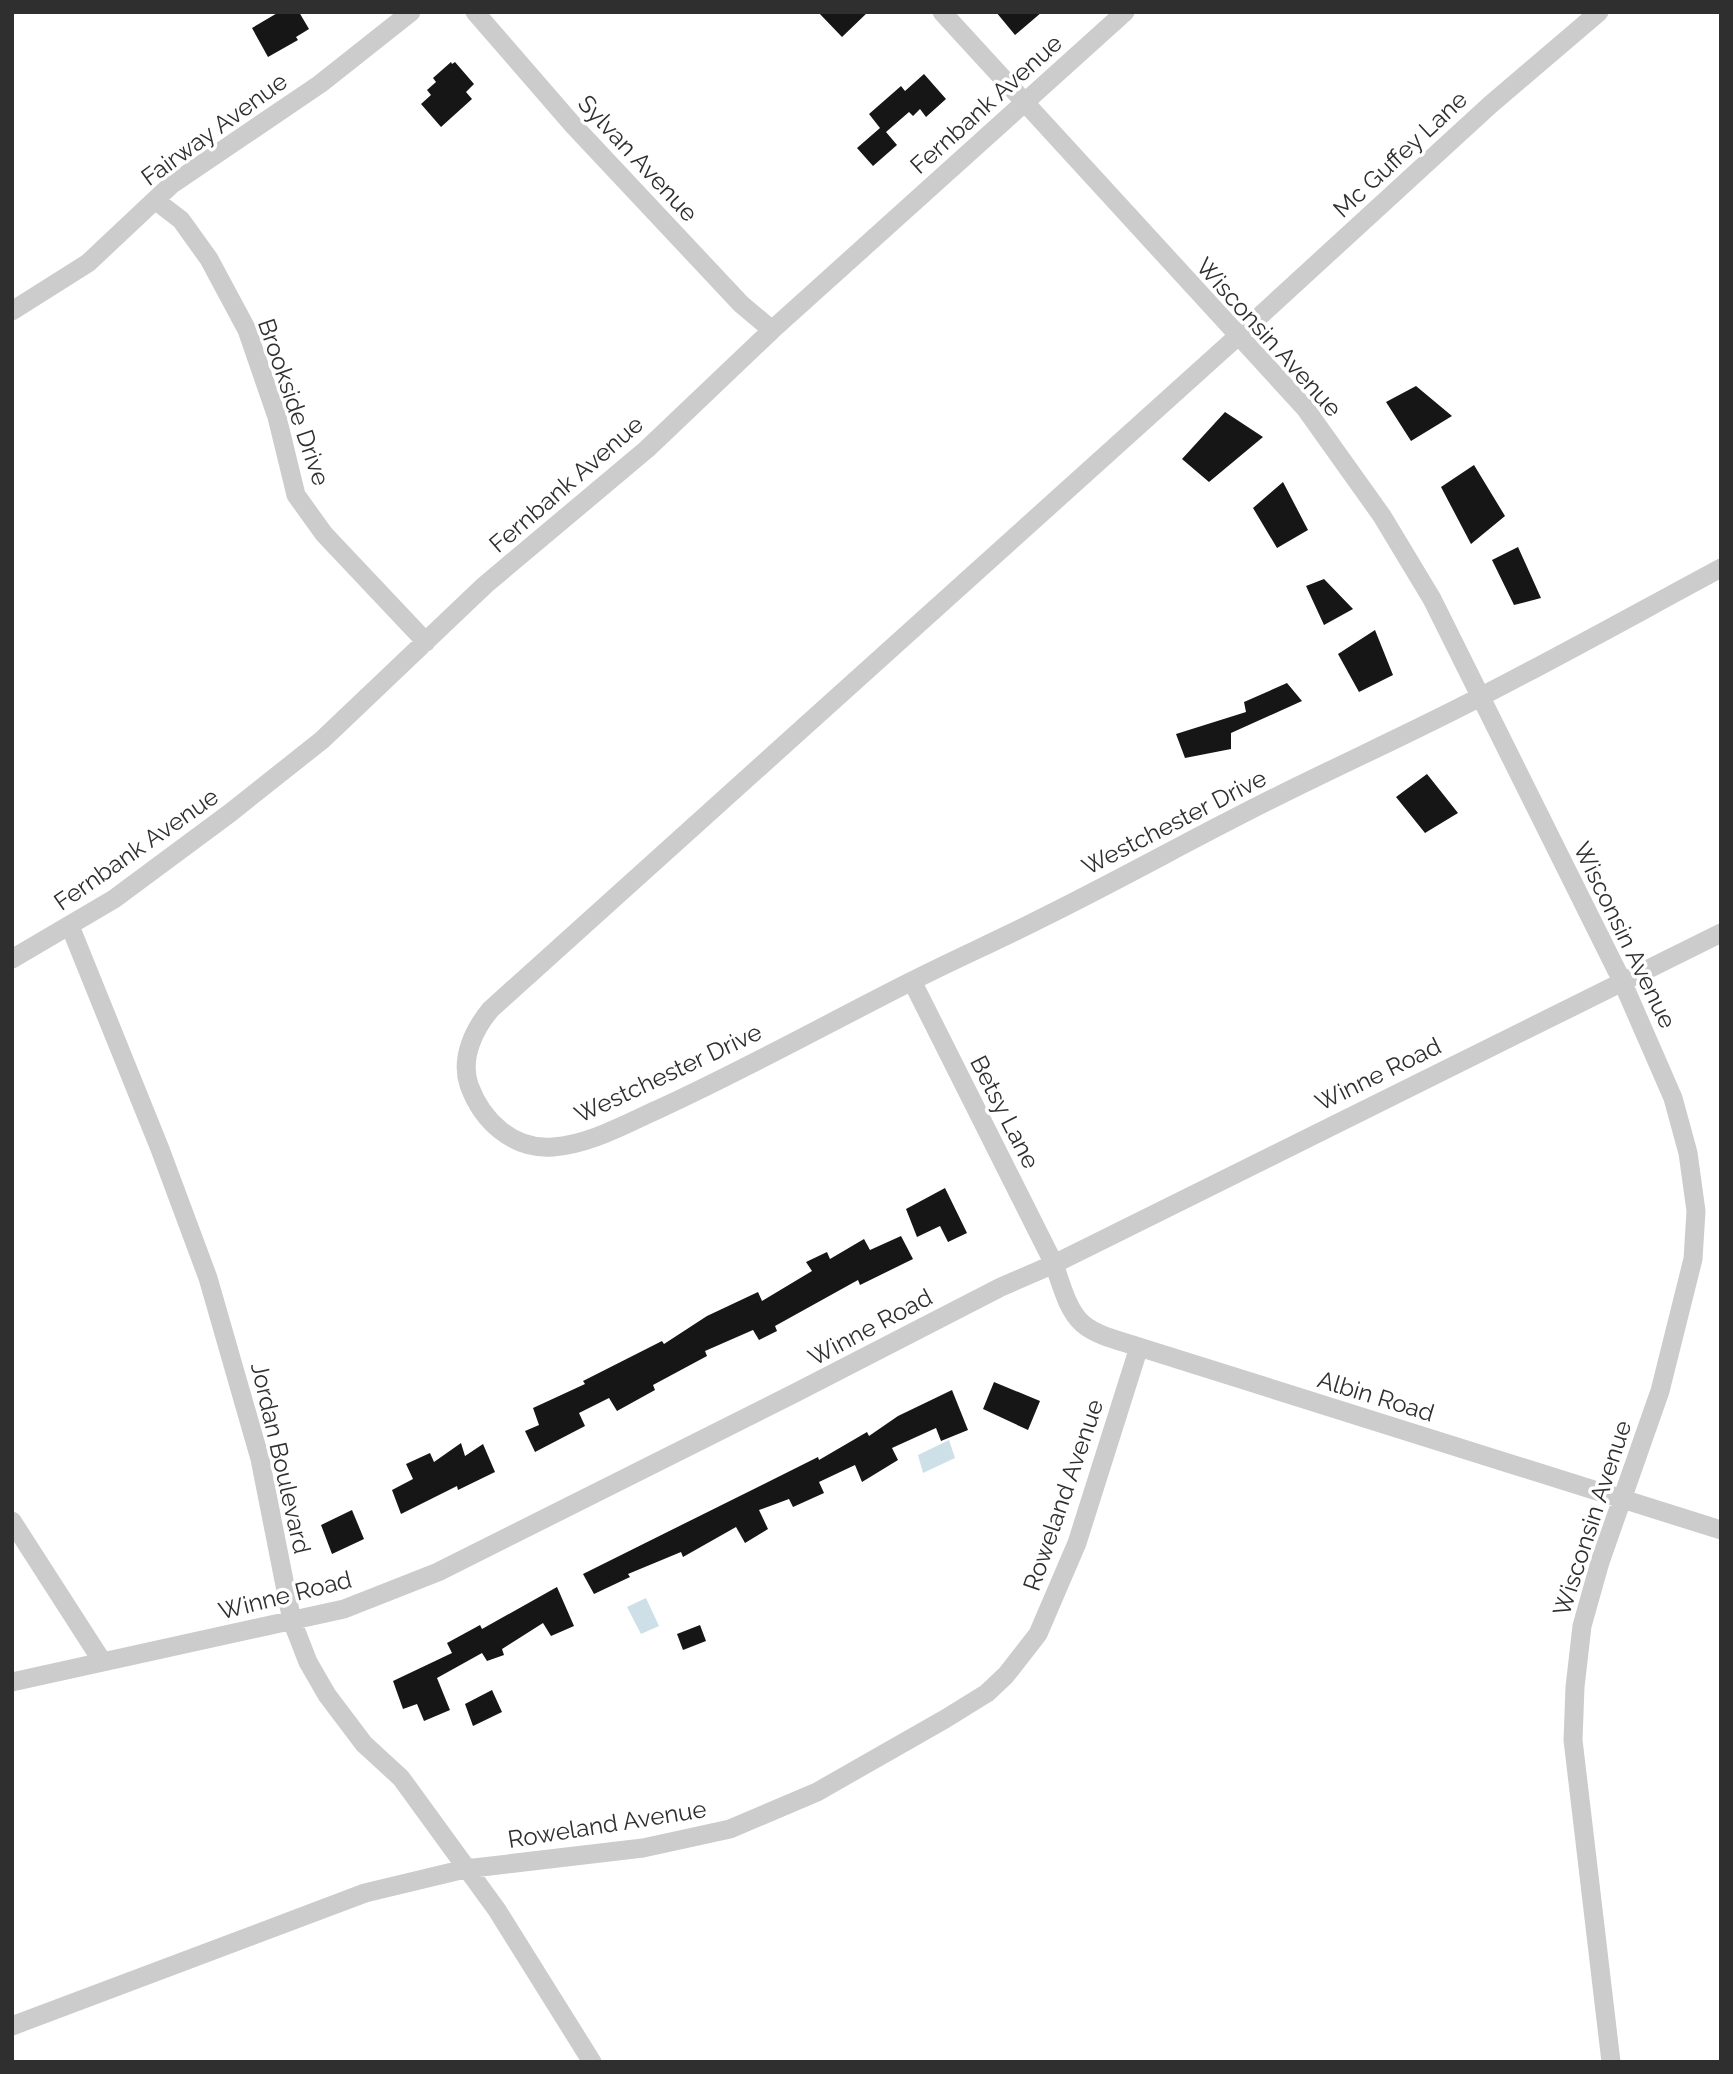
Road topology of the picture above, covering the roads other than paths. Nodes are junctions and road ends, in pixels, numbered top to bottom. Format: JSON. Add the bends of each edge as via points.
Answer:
{"nodes":[{"id":1,"x":411,"y":12,"type":"edge"},
{"id":2,"x":475,"y":12,"type":"edge"},
{"id":3,"x":942,"y":12,"type":"edge"},
{"id":4,"x":1125,"y":12,"type":"edge"},
{"id":5,"x":1599,"y":12,"type":"edge"},
{"id":6,"x":1023,"y":103,"type":"junction"},
{"id":7,"x":155,"y":200,"type":"junction"},
{"id":8,"x":12,"y":311,"type":"edge"},
{"id":9,"x":772,"y":330,"type":"junction"},
{"id":10,"x":1238,"y":336,"type":"junction"},
{"id":11,"x":1721,"y":568,"type":"edge"},
{"id":12,"x":426,"y":642,"type":"junction"},
{"id":13,"x":1480,"y":697,"type":"junction"},
{"id":14,"x":70,"y":926,"type":"junction"},
{"id":15,"x":1721,"y":933,"type":"edge"},
{"id":16,"x":12,"y":959,"type":"edge"},
{"id":17,"x":912,"y":981,"type":"junction"},
{"id":18,"x":1622,"y":981,"type":"junction"},
{"id":19,"x":1054,"y":1265,"type":"junction"},
{"id":20,"x":1139,"y":1347,"type":"junction"},
{"id":21,"x":1621,"y":1498,"type":"junction"},
{"id":22,"x":12,"y":1521,"type":"edge"},
{"id":23,"x":1721,"y":1530,"type":"edge"},
{"id":24,"x":292,"y":1621,"type":"junction"},
{"id":25,"x":103,"y":1661,"type":"junction"},
{"id":26,"x":12,"y":1682,"type":"edge"},
{"id":27,"x":465,"y":1869,"type":"junction"},
{"id":28,"x":12,"y":2026,"type":"edge"},
{"id":29,"x":592,"y":2062,"type":"edge"},
{"id":30,"x":1611,"y":2062,"type":"edge"}],
"edges":[{"from":1,"to":7,"type":"street","name":"Fairway Avenue","via":[[320,84]]},
{"from":2,"to":9,"type":"street","name":"Sylvan Avenue","via":[[582,135],[741,304]]},
{"from":3,"to":6,"type":"street","name":"Wisconsin Avenue"},
{"from":4,"to":6,"type":"street","name":"Fernbank Avenue"},
{"from":5,"to":10,"type":"street","name":"Mc Guffey Lane","via":[[1490,105]]},
{"from":6,"to":9,"type":"street","name":"Fernbank Avenue"},
{"from":6,"to":10,"type":"street","name":"Wisconsin Avenue"},
{"from":7,"to":8,"type":"street","name":"Fairway Avenue","via":[[88,263]]},
{"from":7,"to":12,"type":"street","name":"Brookside Drive","via":[[181,220],[247,330],[277,418],[296,495],[324,534]]},
{"from":9,"to":12,"type":"street","name":"Fernbank Avenue","via":[[647,449],[485,585]]},
{"from":10,"to":13,"type":"street","name":"Wisconsin Avenue","via":[[1305,408],[1382,516],[1432,599]]},
{"from":10,"to":17,"type":"street","name":"Westchester Drive","via":[[491,1009],[470,1043],[468,1082],[482,1112],[511,1138],[543,1148],[573,1144],[691,1094]]},
{"from":11,"to":13,"type":"street","name":"Westchester Drive"},
{"from":12,"to":14,"type":"street","name":"Fernbank Avenue","via":[[322,740],[114,899]]},
{"from":13,"to":17,"type":"street","name":"Westchester Drive"},
{"from":13,"to":18,"type":"street","name":"Wisconsin Avenue"},
{"from":14,"to":16,"type":"street","name":"Fernbank Avenue"},
{"from":14,"to":24,"type":"street","name":"Jordan Boulevard","via":[[208,1278],[260,1460]]},
{"from":15,"to":18,"type":"street","name":"Winne Road"},
{"from":17,"to":19,"type":"street","name":"Betsy Lane"},
{"from":18,"to":19,"type":"street","name":"Winne Road"},
{"from":18,"to":21,"type":"street","name":"Wisconsin Avenue","via":[[1673,1098],[1688,1153],[1696,1211],[1693,1259],[1679,1322],[1660,1391]]},
{"from":19,"to":20,"type":"street","name":"Albin Road","via":[[1082,1323]]},
{"from":19,"to":24,"type":"street","name":"Winne Road","via":[[1001,1287],[438,1572],[344,1609]]},
{"from":20,"to":21,"type":"street","name":"Albin Road"},
{"from":20,"to":27,"type":"street","name":"Roweland Avenue","via":[[1077,1543],[1038,1634],[987,1693],[817,1792],[730,1829],[643,1848]]},
{"from":21,"to":23,"type":"street","name":"Albin Road"},
{"from":21,"to":30,"type":"street","name":"Wisconsin Avenue","via":[[1582,1626],[1573,1740]]},
{"from":22,"to":25,"type":"street"},
{"from":24,"to":25,"type":"street","name":"Winne Road"},
{"from":24,"to":27,"type":"street","name":"Jordan Boulevard","via":[[327,1695],[364,1744],[401,1778]]},
{"from":25,"to":26,"type":"street","name":"Winne Road"},
{"from":27,"to":28,"type":"street","name":"Roweland Avenue","via":[[365,1893]]},
{"from":27,"to":29,"type":"street","name":"Jordan Boulevard","via":[[497,1910]]}]}
